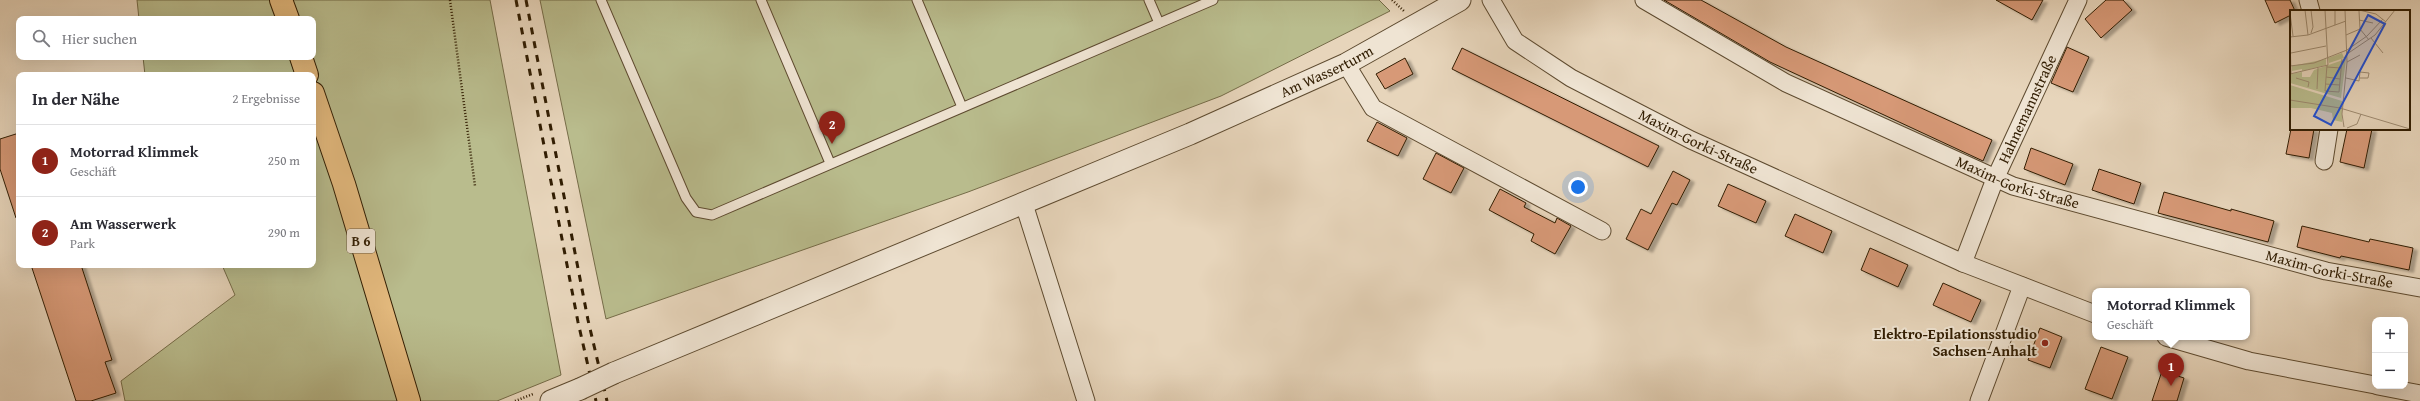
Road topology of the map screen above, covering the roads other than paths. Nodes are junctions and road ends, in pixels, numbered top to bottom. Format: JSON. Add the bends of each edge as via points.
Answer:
{"nodes":[{"id":1,"x":281,"y":0,"type":"edge"},
{"id":2,"x":601,"y":0,"type":"edge"},
{"id":3,"x":761,"y":0,"type":"edge"},
{"id":4,"x":916,"y":0,"type":"edge"},
{"id":5,"x":1149,"y":0,"type":"edge"},
{"id":6,"x":1213,"y":0,"type":"edge"},
{"id":7,"x":1460,"y":0,"type":"edge"},
{"id":8,"x":1491,"y":0,"type":"edge"},
{"id":9,"x":1644,"y":0,"type":"edge"},
{"id":10,"x":2078,"y":0,"type":"edge"},
{"id":11,"x":2308,"y":0,"type":"edge"},
{"id":12,"x":2311,"y":10,"type":"edge"},
{"id":13,"x":287,"y":16,"type":"edge"},
{"id":14,"x":1159,"y":23,"type":"junction"},
{"id":15,"x":302,"y":60,"type":"edge"},
{"id":16,"x":1346,"y":64,"type":"junction"},
{"id":17,"x":306,"y":72,"type":"edge"},
{"id":18,"x":316,"y":102,"type":"edge"},
{"id":19,"x":962,"y":107,"type":"junction"},
{"id":20,"x":2328,"y":130,"type":"edge"},
{"id":21,"x":2324,"y":161,"type":"dead end"},
{"id":22,"x":830,"y":163,"type":"junction"},
{"id":23,"x":1995,"y":179,"type":"junction"},
{"id":24,"x":1024,"y":204,"type":"junction"},
{"id":25,"x":1602,"y":231,"type":"dead end"},
{"id":26,"x":1963,"y":264,"type":"junction"},
{"id":27,"x":2022,"y":286,"type":"junction"},
{"id":28,"x":2420,"y":288,"type":"edge"},
{"id":29,"x":2092,"y":313,"type":"edge"},
{"id":30,"x":2176,"y":340,"type":"edge"},
{"id":31,"x":2372,"y":385,"type":"edge"},
{"id":32,"x":2392,"y":389,"type":"edge"},
{"id":33,"x":2420,"y":394,"type":"edge"},
{"id":34,"x":409,"y":401,"type":"edge"},
{"id":35,"x":551,"y":401,"type":"edge"},
{"id":36,"x":1086,"y":401,"type":"edge"},
{"id":37,"x":1979,"y":401,"type":"edge"}],
"edges":[{"from":1,"to":13,"type":"main road"},
{"from":2,"to":22,"type":"lane","via":[[686,198],[696,212],[712,215]]},
{"from":3,"to":22,"type":"lane"},
{"from":4,"to":19,"type":"lane"},
{"from":5,"to":14,"type":"lane"},
{"from":6,"to":14,"type":"lane"},
{"from":7,"to":16,"type":"street","name":"Am Wasserturm"},
{"from":8,"to":26,"type":"street","name":"Maxim-Gorki-Straße","via":[[1515,41],[1571,78],[1691,140]]},
{"from":9,"to":23,"type":"street","name":"Maxim-Gorki-Straße","via":[[1786,83]]},
{"from":10,"to":23,"type":"street","name":"Hahnemannstraße"},
{"from":11,"to":12,"type":"street"},
{"from":14,"to":19,"type":"lane"},
{"from":15,"to":17,"type":"main road"},
{"from":16,"to":24,"type":"street","name":"Am Wasserturm"},
{"from":16,"to":25,"type":"street","via":[[1373,108]]},
{"from":18,"to":34,"type":"main road","number":"B 6","via":[[344,184]]},
{"from":19,"to":22,"type":"lane"},
{"from":20,"to":21,"type":"street"},
{"from":23,"to":26,"type":"street","name":"Hahnemannstraße"},
{"from":23,"to":28,"type":"street","name":"Maxim-Gorki-Straße","via":[[2326,271]]},
{"from":24,"to":35,"type":"street","name":"Am Wasserturm","bridge":true},
{"from":24,"to":36,"type":"street"},
{"from":26,"to":27,"type":"street","name":"Maxim-Gorki-Straße"},
{"from":27,"to":29,"type":"street","name":"Maxim-Gorki-Straße"},
{"from":27,"to":37,"type":"street"},
{"from":30,"to":31,"type":"street","via":[[2249,361]]},
{"from":32,"to":33,"type":"street"}]}
